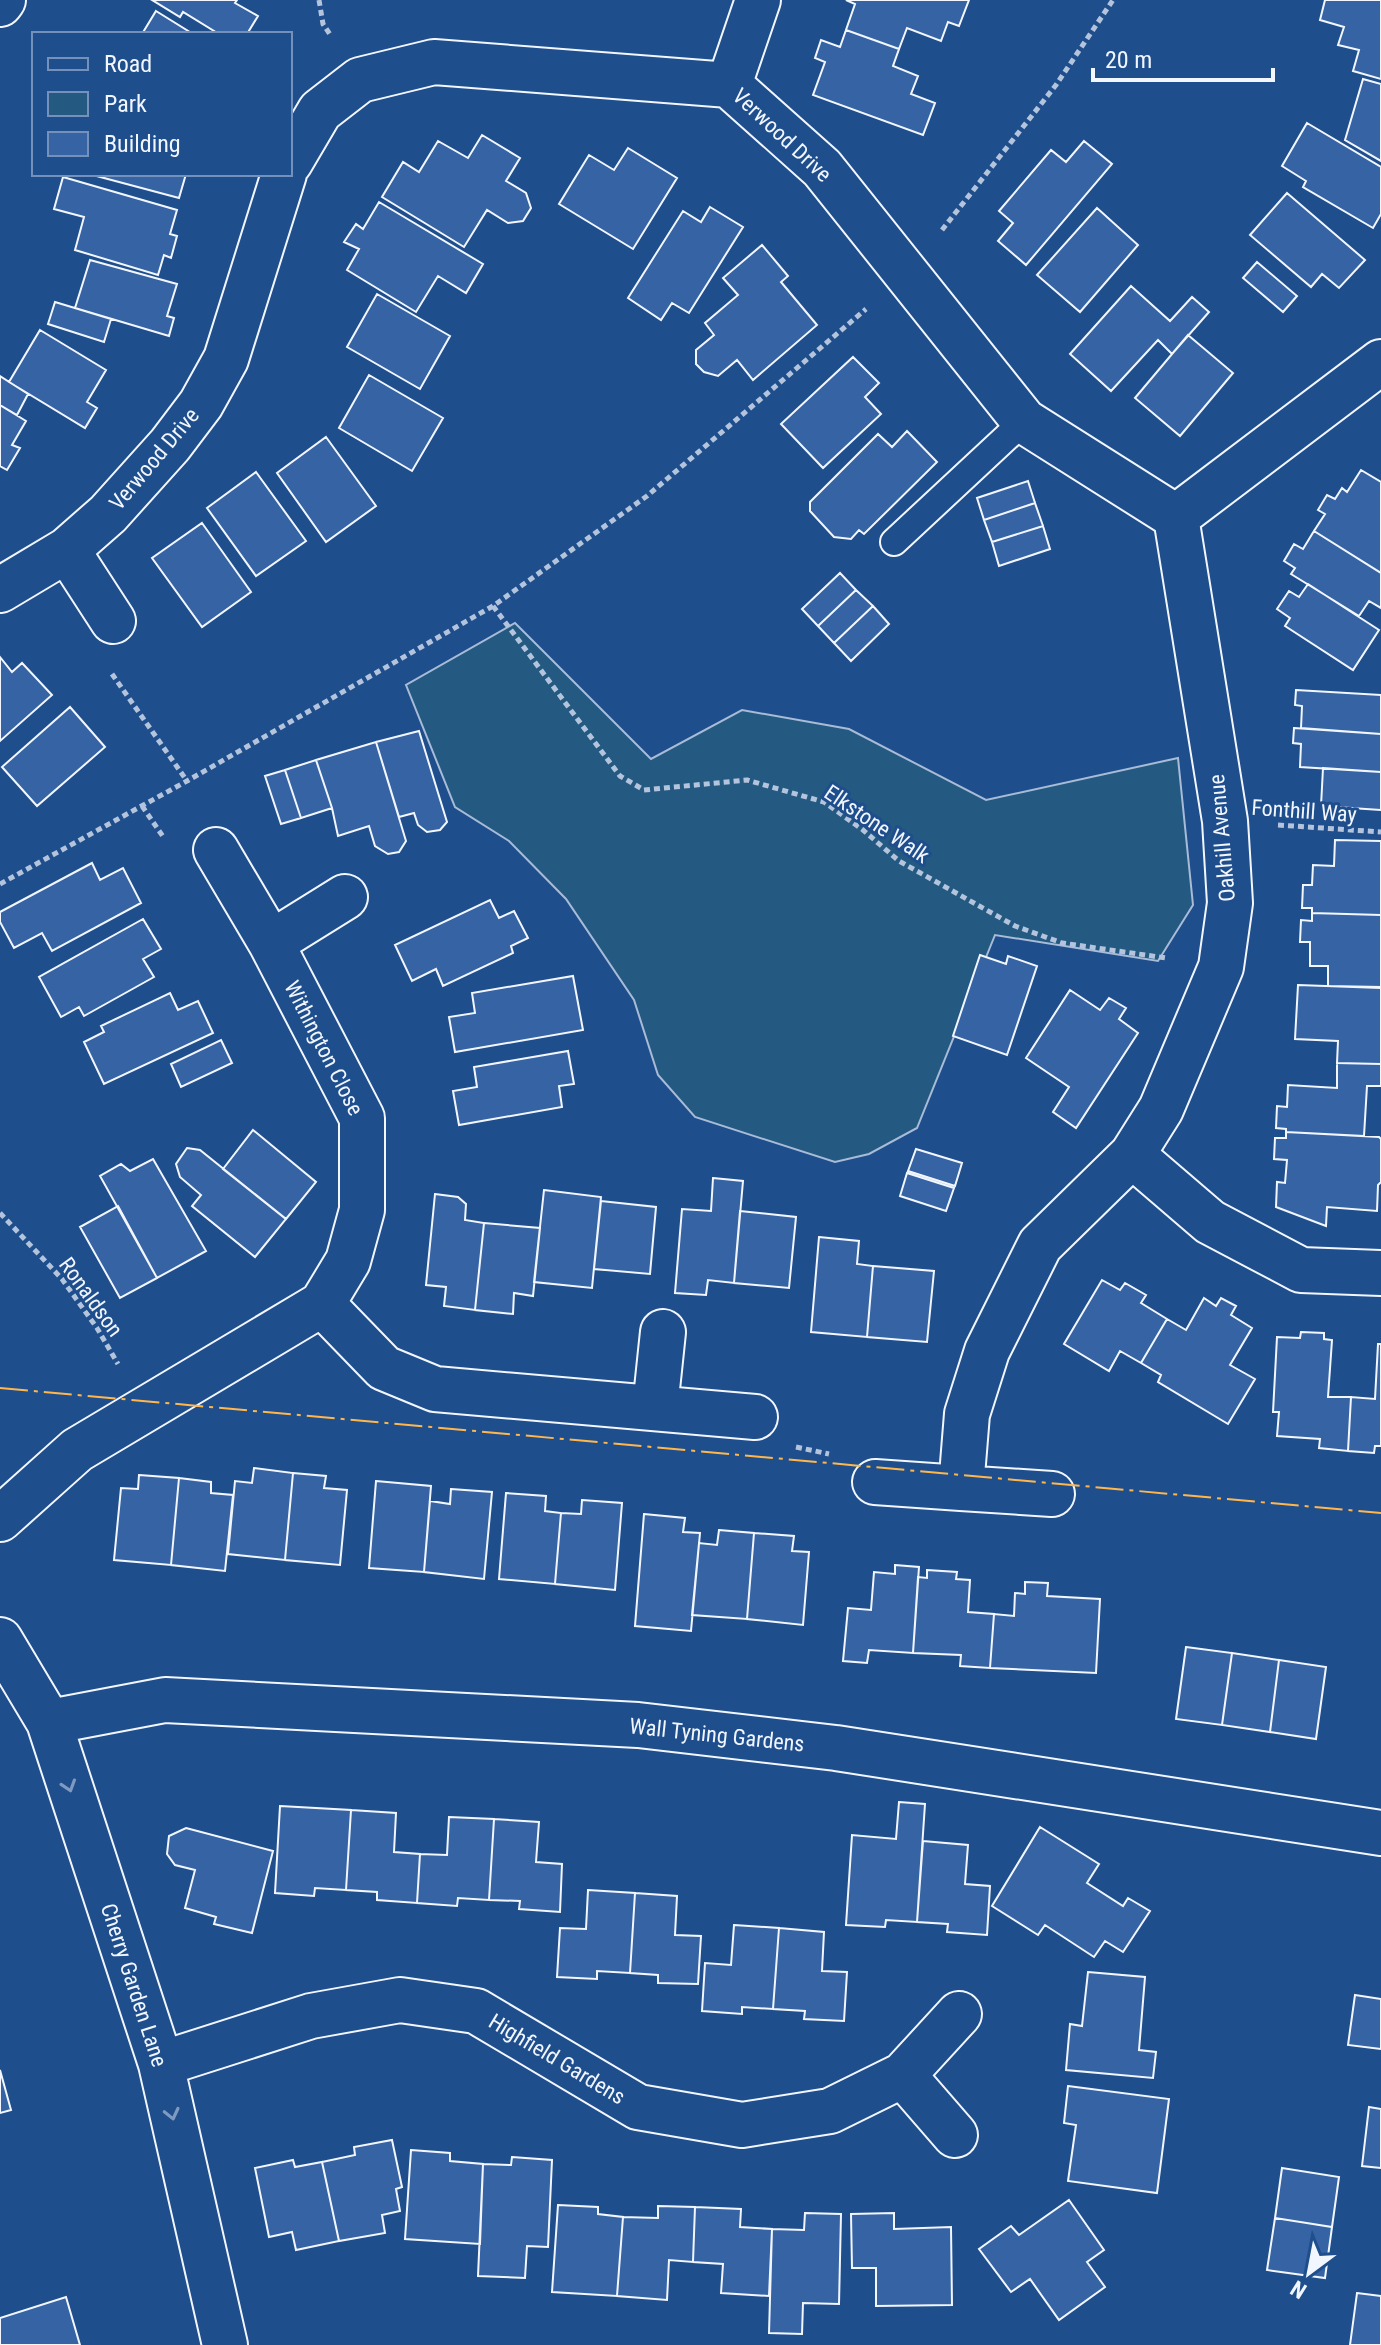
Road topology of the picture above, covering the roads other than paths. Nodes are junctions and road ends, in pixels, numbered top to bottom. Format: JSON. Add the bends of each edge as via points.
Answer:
{"nodes":[{"id":1,"x":758,"y":0,"type":"edge"},
{"id":2,"x":729,"y":85,"type":"junction"},
{"id":3,"x":292,"y":159,"type":"edge"},
{"id":4,"x":283,"y":176,"type":"edge"},
{"id":5,"x":1381,"y":362,"type":"edge"},
{"id":6,"x":1024,"y":421,"type":"junction"},
{"id":7,"x":1176,"y":517,"type":"junction"},
{"id":8,"x":894,"y":542,"type":"dead end"},
{"id":9,"x":67,"y":550,"type":"junction"},
{"id":10,"x":0,"y":590,"type":"edge"},
{"id":11,"x":113,"y":621,"type":"road end"},
{"id":12,"x":216,"y":850,"type":"dead end"},
{"id":13,"x":345,"y":897,"type":"dead end"},
{"id":14,"x":271,"y":943,"type":"junction"},
{"id":15,"x":1132,"y":1155,"type":"junction"},
{"id":16,"x":1381,"y":1273,"type":"edge"},
{"id":17,"x":322,"y":1304,"type":"junction"},
{"id":18,"x":663,"y":1332,"type":"dead end"},
{"id":19,"x":655,"y":1408,"type":"junction"},
{"id":20,"x":755,"y":1417,"type":"road end"},
{"id":21,"x":875,"y":1482,"type":"road end"},
{"id":22,"x":961,"y":1488,"type":"junction"},
{"id":23,"x":1052,"y":1494,"type":"dead end"},
{"id":24,"x":0,"y":1519,"type":"edge"},
{"id":25,"x":0,"y":1640,"type":"edge"},
{"id":26,"x":49,"y":1722,"type":"junction"},
{"id":27,"x":1381,"y":1833,"type":"edge"},
{"id":28,"x":959,"y":2014,"type":"dead end"},
{"id":29,"x":161,"y":2064,"type":"junction"},
{"id":30,"x":903,"y":2075,"type":"junction"},
{"id":31,"x":955,"y":2135,"type":"dead end"},
{"id":32,"x":225,"y":2345,"type":"edge"}],
"edges":[{"from":1,"to":2,"type":"street"},
{"from":2,"to":3,"type":"street","name":"Verwood Drive","via":[[434,62],[360,80],[320,111]]},
{"from":2,"to":6,"type":"street","name":"Verwood Drive","via":[[822,168]]},
{"from":4,"to":9,"type":"street","name":"Verwood Drive","via":[[226,359],[201,404],[108,514]]},
{"from":5,"to":7,"type":"street"},
{"from":6,"to":7,"type":"street","name":"Verwood Drive"},
{"from":6,"to":8,"type":"lane"},
{"from":7,"to":15,"type":"street","name":"Oakhill Avenue","via":[[1225,821],[1230,903],[1221,967],[1161,1109]]},
{"from":9,"to":10,"type":"street","name":"Verwood Drive"},
{"from":9,"to":11,"type":"street"},
{"from":12,"to":14,"type":"street","name":"Withington Close"},
{"from":13,"to":14,"type":"street"},
{"from":14,"to":17,"type":"street","name":"Withington Close","via":[[362,1118],[362,1210],[348,1261]]},
{"from":15,"to":16,"type":"street","via":[[1210,1222],[1301,1270]]},
{"from":15,"to":22,"type":"street","name":"Oakhill Avenue","via":[[1033,1258],[987,1351],[967,1414]]},
{"from":17,"to":19,"type":"street","via":[[384,1368],[435,1389]]},
{"from":17,"to":24,"type":"street","name":"Withington Close","via":[[77,1450]]},
{"from":18,"to":19,"type":"street"},
{"from":19,"to":20,"type":"street"},
{"from":21,"to":22,"type":"street"},
{"from":22,"to":23,"type":"street"},
{"from":25,"to":26,"type":"street","name":"Cherry Garden Lane"},
{"from":26,"to":27,"type":"street","name":"Wall Tyning Gardens","via":[[165,1700],[638,1725],[836,1748]]},
{"from":26,"to":29,"type":"street","name":"Cherry Garden Lane","one_way":true},
{"from":28,"to":30,"type":"street","name":"Highfield Gardens"},
{"from":29,"to":30,"type":"street","name":"Highfield Gardens","via":[[311,2016],[400,2000],[476,2011],[638,2107],[742,2125],[830,2111]]},
{"from":29,"to":32,"type":"street","name":"Cherry Garden Lane","one_way":true},
{"from":30,"to":31,"type":"street"}]}
